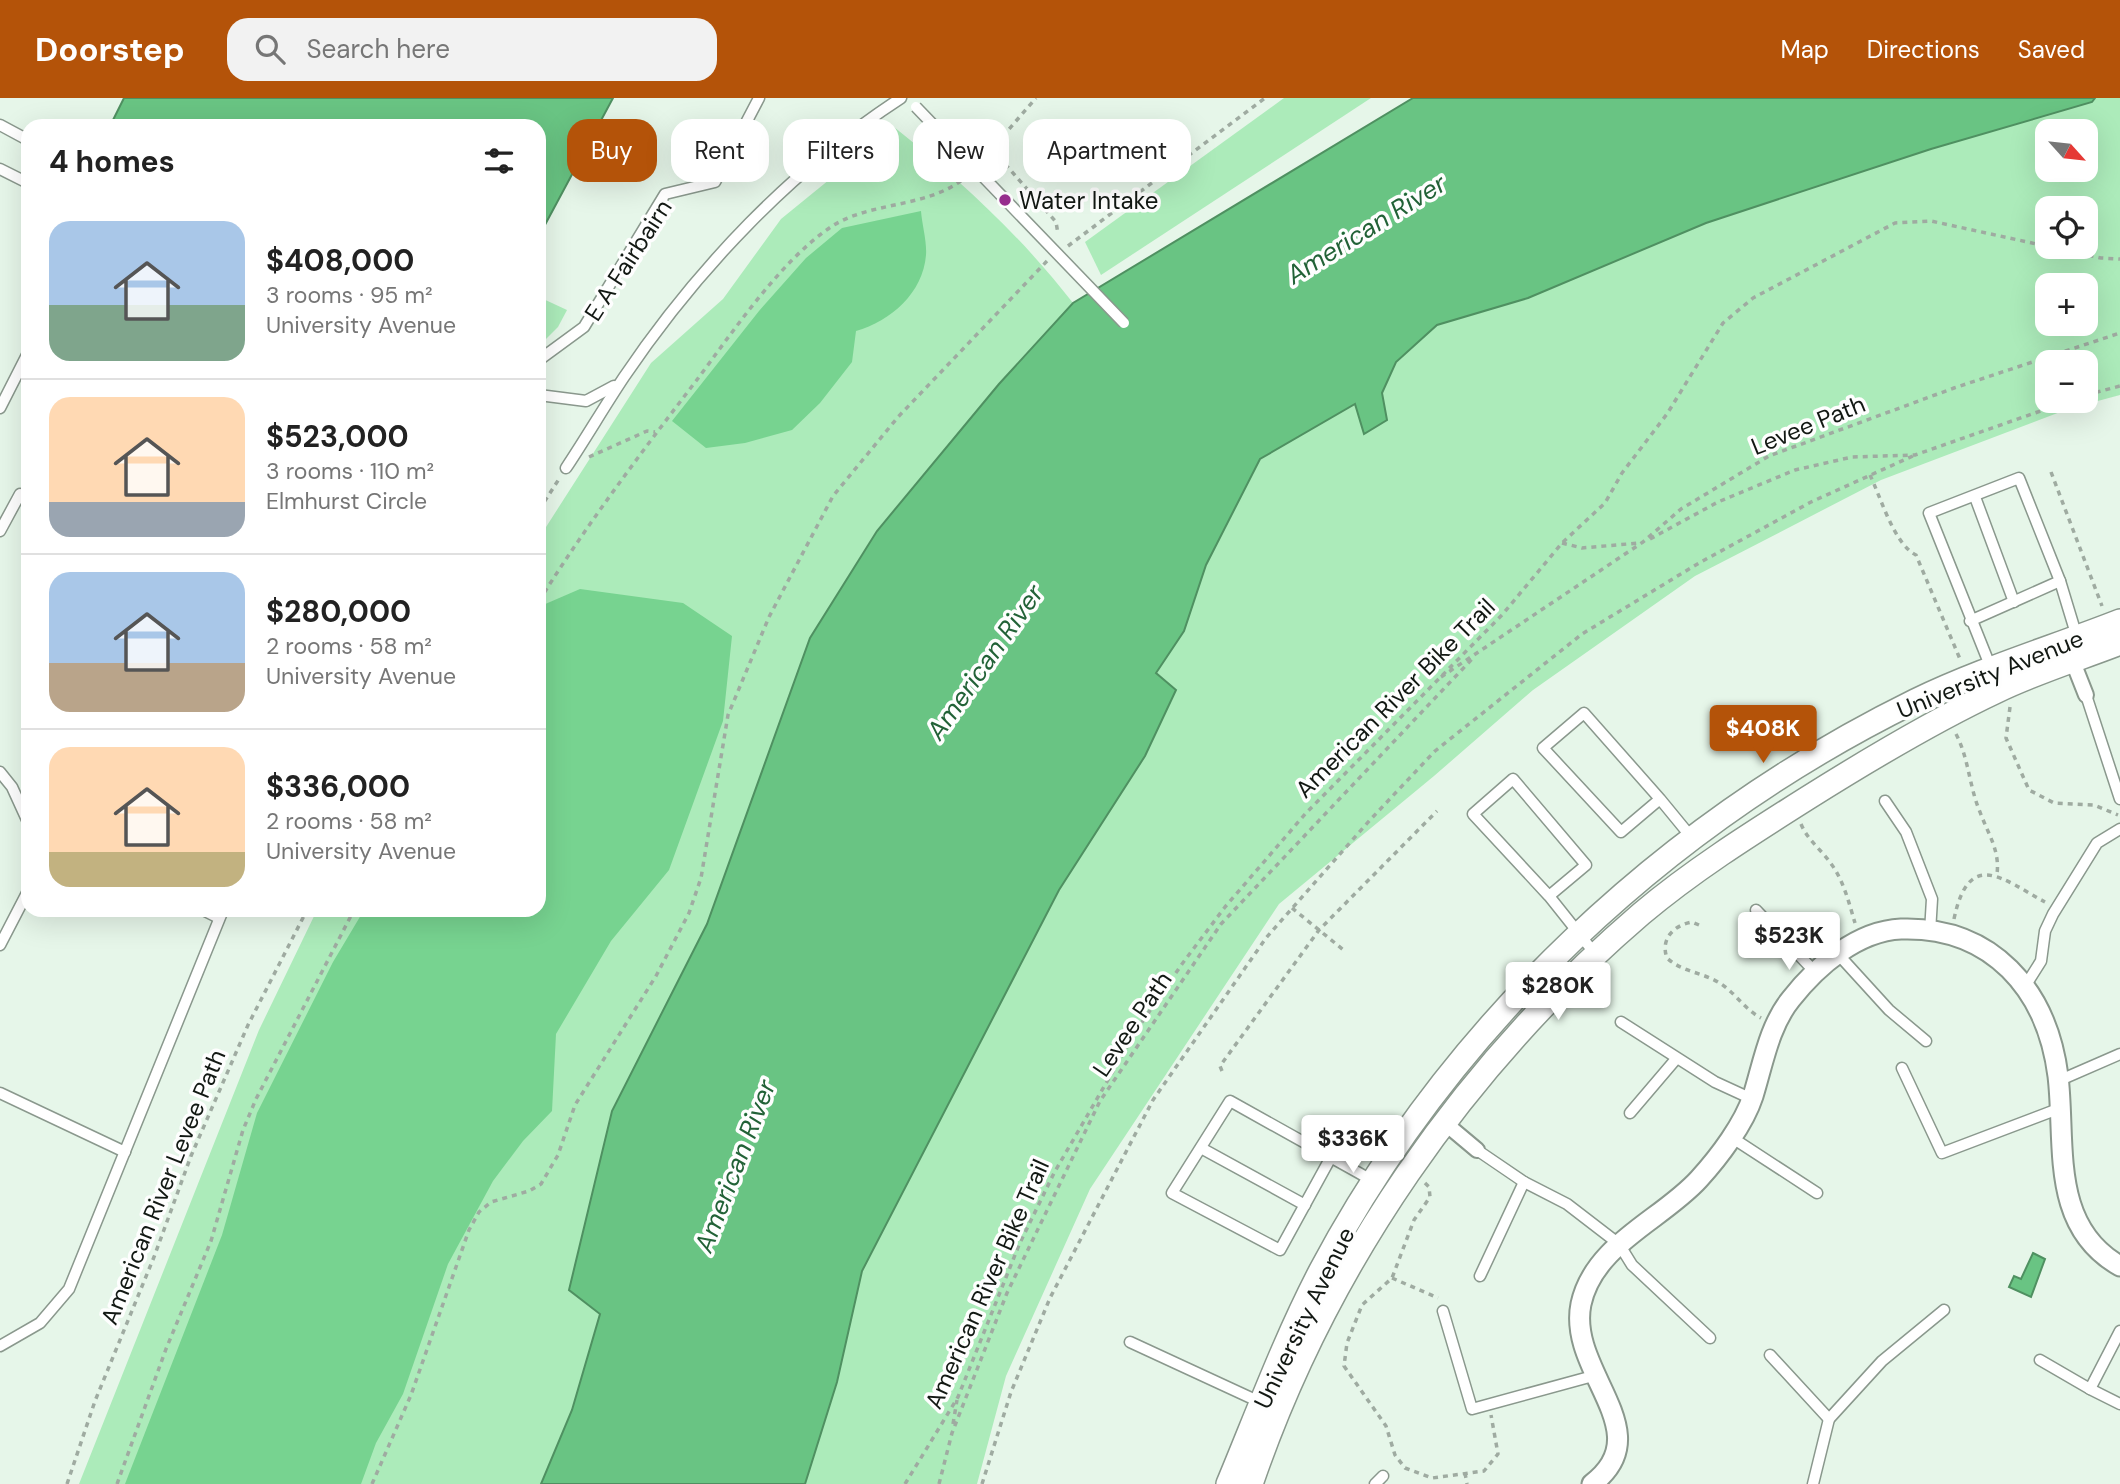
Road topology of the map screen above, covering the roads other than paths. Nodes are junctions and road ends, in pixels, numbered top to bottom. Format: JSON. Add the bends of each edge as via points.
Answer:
{"nodes":[{"id":1,"x":759,"y":98,"type":"edge"},
{"id":2,"x":901,"y":98,"type":"edge"},
{"id":3,"x":907,"y":98,"type":"edge"},
{"id":4,"x":0,"y":125,"type":"edge"},
{"id":5,"x":21,"y":136,"type":"edge"},
{"id":6,"x":0,"y":169,"type":"edge"},
{"id":7,"x":21,"y":180,"type":"edge"},
{"id":8,"x":1124,"y":323,"type":"dead end"},
{"id":9,"x":546,"y":355,"type":"edge"},
{"id":10,"x":21,"y":367,"type":"edge"},
{"id":11,"x":625,"y":376,"type":"junction"},
{"id":12,"x":546,"y":397,"type":"edge"},
{"id":13,"x":0,"y":408,"type":"edge"},
{"id":14,"x":566,"y":468,"type":"road end"},
{"id":15,"x":21,"y":494,"type":"edge"},
{"id":16,"x":1975,"y":497,"type":"junction"},
{"id":17,"x":0,"y":531,"type":"edge"},
{"id":18,"x":2060,"y":581,"type":"junction"},
{"id":19,"x":2014,"y":602,"type":"junction"},
{"id":20,"x":1970,"y":621,"type":"junction"},
{"id":21,"x":2120,"y":621,"type":"edge"},
{"id":22,"x":2077,"y":637,"type":"junction"},
{"id":23,"x":2120,"y":643,"type":"edge"},
{"id":24,"x":2073,"y":662,"type":"junction"},
{"id":25,"x":2000,"y":687,"type":"junction"},
{"id":26,"x":2086,"y":695,"type":"joint"},
{"id":27,"x":0,"y":772,"type":"edge"},
{"id":28,"x":1660,"y":799,"type":"junction"},
{"id":29,"x":2120,"y":799,"type":"edge"},
{"id":30,"x":1885,"y":801,"type":"dead end"},
{"id":31,"x":21,"y":807,"type":"edge"},
{"id":32,"x":2120,"y":829,"type":"edge"},
{"id":33,"x":1692,"y":838,"type":"junction"},
{"id":34,"x":1549,"y":896,"type":"junction"},
{"id":35,"x":21,"y":904,"type":"edge"},
{"id":36,"x":1756,"y":910,"type":"dead end"},
{"id":37,"x":220,"y":917,"type":"edge"},
{"id":38,"x":1579,"y":933,"type":"junction"},
{"id":39,"x":1930,"y":933,"type":"junction"},
{"id":40,"x":0,"y":945,"type":"edge"},
{"id":41,"x":1836,"y":953,"type":"junction"},
{"id":42,"x":1596,"y":955,"type":"junction"},
{"id":43,"x":1816,"y":973,"type":"junction"},
{"id":44,"x":2024,"y":988,"type":"junction"},
{"id":45,"x":1621,"y":1022,"type":"dead end"},
{"id":46,"x":1926,"y":1041,"type":"dead end"},
{"id":47,"x":2120,"y":1054,"type":"edge"},
{"id":48,"x":1676,"y":1059,"type":"junction"},
{"id":49,"x":1902,"y":1068,"type":"dead end"},
{"id":50,"x":2058,"y":1081,"type":"junction"},
{"id":51,"x":0,"y":1093,"type":"edge"},
{"id":52,"x":1752,"y":1099,"type":"junction"},
{"id":53,"x":2058,"y":1109,"type":"junction"},
{"id":54,"x":1630,"y":1113,"type":"dead end"},
{"id":55,"x":1446,"y":1124,"type":"junction"},
{"id":56,"x":1731,"y":1138,"type":"junction"},
{"id":57,"x":1200,"y":1148,"type":"junction"},
{"id":58,"x":1477,"y":1150,"type":"joint"},
{"id":59,"x":125,"y":1152,"type":"junction"},
{"id":60,"x":1331,"y":1157,"type":"junction"},
{"id":61,"x":1375,"y":1181,"type":"junction"},
{"id":62,"x":1524,"y":1182,"type":"junction"},
{"id":63,"x":1817,"y":1193,"type":"dead end"},
{"id":64,"x":1395,"y":1194,"type":"junction"},
{"id":65,"x":1305,"y":1205,"type":"junction"},
{"id":66,"x":1619,"y":1244,"type":"junction"},
{"id":67,"x":2120,"y":1266,"type":"edge"},
{"id":68,"x":1480,"y":1276,"type":"dead end"},
{"id":69,"x":1944,"y":1310,"type":"dead end"},
{"id":70,"x":1443,"y":1311,"type":"road end"},
{"id":71,"x":2120,"y":1331,"type":"edge"},
{"id":72,"x":1710,"y":1338,"type":"dead end"},
{"id":73,"x":1130,"y":1342,"type":"dead end"},
{"id":74,"x":0,"y":1346,"type":"edge"},
{"id":75,"x":1770,"y":1355,"type":"dead end"},
{"id":76,"x":2040,"y":1360,"type":"dead end"},
{"id":77,"x":1594,"y":1376,"type":"junction"},
{"id":78,"x":2090,"y":1390,"type":"junction"},
{"id":79,"x":2120,"y":1404,"type":"edge"},
{"id":80,"x":1270,"y":1407,"type":"junction"},
{"id":81,"x":1829,"y":1419,"type":"junction"},
{"id":82,"x":1383,"y":1476,"type":"dead end"},
{"id":83,"x":1597,"y":1482,"type":"edge"},
{"id":84,"x":1228,"y":1484,"type":"edge"},
{"id":85,"x":1251,"y":1484,"type":"edge"},
{"id":86,"x":1375,"y":1484,"type":"edge"},
{"id":87,"x":1813,"y":1484,"type":"edge"}],
"edges":[{"from":1,"to":9,"type":"lane","name":"E A Fairbairn","via":[[715,182],[665,194],[584,327]]},
{"from":2,"to":11,"type":"lane","via":[[854,129],[762,210],[694,286]]},
{"from":3,"to":8,"type":"lane","bridge":true},
{"from":4,"to":5,"type":"lane"},
{"from":6,"to":7,"type":"lane"},
{"from":10,"to":13,"type":"lane"},
{"from":11,"to":12,"type":"lane","via":[[608,392],[586,401]]},
{"from":11,"to":14,"type":"lane"},
{"from":15,"to":17,"type":"lane"},
{"from":16,"to":18,"type":"lane","via":[[2020,478]]},
{"from":16,"to":19,"type":"lane"},
{"from":16,"to":20,"type":"lane","via":[[1929,513]]},
{"from":18,"to":19,"type":"lane"},
{"from":18,"to":22,"type":"lane"},
{"from":19,"to":20,"type":"lane"},
{"from":20,"to":25,"type":"lane"},
{"from":21,"to":22,"type":"street","name":"University Avenue"},
{"from":22,"to":25,"type":"street","name":"University Avenue"},
{"from":23,"to":24,"type":"street","name":"University Avenue"},
{"from":24,"to":25,"type":"street","name":"University Avenue"},
{"from":24,"to":26,"type":"street"},
{"from":25,"to":33,"type":"street","name":"University Avenue","via":[[1913,702],[1847,738]]},
{"from":25,"to":42,"type":"street","name":"University Avenue","via":[[1854,768],[1752,832],[1689,876]]},
{"from":26,"to":29,"type":"lane"},
{"from":27,"to":31,"type":"lane"},
{"from":28,"to":28,"type":"lane","via":[[1584,712],[1543,748],[1621,832]]},
{"from":28,"to":33,"type":"lane"},
{"from":30,"to":39,"type":"lane","via":[[1906,832],[1932,899]]},
{"from":32,"to":44,"type":"lane","via":[[2097,843],[2056,908],[2045,931],[2041,961]]},
{"from":33,"to":38,"type":"street","name":"University Avenue"},
{"from":34,"to":34,"type":"lane","via":[[1473,814],[1513,779],[1586,865]]},
{"from":34,"to":38,"type":"lane"},
{"from":35,"to":40,"type":"lane"},
{"from":36,"to":43,"type":"lane"},
{"from":37,"to":59,"type":"lane"},
{"from":38,"to":42,"type":"lane"},
{"from":38,"to":61,"type":"street","name":"University Avenue","via":[[1535,976],[1436,1091]]},
{"from":39,"to":41,"type":"street","via":[[1900,929]]},
{"from":39,"to":44,"type":"street","via":[[1973,941],[1990,950],[2014,970]]},
{"from":41,"to":43,"type":"street"},
{"from":41,"to":46,"type":"lane","via":[[1889,1010]]},
{"from":42,"to":55,"type":"street","name":"University Avenue","via":[[1542,1007]]},
{"from":43,"to":52,"type":"street","via":[[1789,1000],[1775,1026]]},
{"from":44,"to":50,"type":"street","via":[[2045,1026]]},
{"from":45,"to":48,"type":"lane"},
{"from":47,"to":50,"type":"lane"},
{"from":48,"to":52,"type":"lane"},
{"from":48,"to":54,"type":"lane"},
{"from":49,"to":53,"type":"lane","via":[[1942,1153]]},
{"from":50,"to":53,"type":"street"},
{"from":51,"to":59,"type":"lane"},
{"from":52,"to":56,"type":"street"},
{"from":53,"to":67,"type":"street","via":[[2064,1186],[2071,1206],[2096,1247]]},
{"from":55,"to":58,"type":"street"},
{"from":55,"to":64,"type":"street","name":"University Avenue"},
{"from":56,"to":63,"type":"lane"},
{"from":56,"to":66,"type":"street","via":[[1699,1180]]},
{"from":57,"to":60,"type":"lane","via":[[1230,1101]]},
{"from":57,"to":65,"type":"lane"},
{"from":57,"to":65,"type":"lane","via":[[1172,1193],[1280,1250]]},
{"from":58,"to":62,"type":"lane"},
{"from":59,"to":74,"type":"lane","via":[[69,1289],[40,1323]]},
{"from":60,"to":61,"type":"lane"},
{"from":60,"to":65,"type":"lane"},
{"from":61,"to":64,"type":"lane"},
{"from":61,"to":80,"type":"street","name":"University Avenue","via":[[1322,1270]]},
{"from":62,"to":66,"type":"lane","via":[[1567,1204]]},
{"from":62,"to":68,"type":"lane"},
{"from":64,"to":80,"type":"street","name":"University Avenue"},
{"from":66,"to":72,"type":"lane","via":[[1632,1265]]},
{"from":66,"to":77,"type":"street","via":[[1581,1302],[1579,1327]]},
{"from":69,"to":81,"type":"lane","via":[[1882,1361]]},
{"from":70,"to":77,"type":"lane","via":[[1472,1409]]},
{"from":71,"to":78,"type":"lane"},
{"from":73,"to":80,"type":"lane"},
{"from":75,"to":81,"type":"lane"},
{"from":76,"to":78,"type":"lane"},
{"from":77,"to":83,"type":"street","via":[[1615,1416],[1619,1437],[1615,1458]]},
{"from":78,"to":79,"type":"lane"},
{"from":80,"to":84,"type":"street","name":"University Avenue"},
{"from":80,"to":85,"type":"street","name":"University Avenue"},
{"from":81,"to":87,"type":"lane"},
{"from":82,"to":86,"type":"lane"}]}
